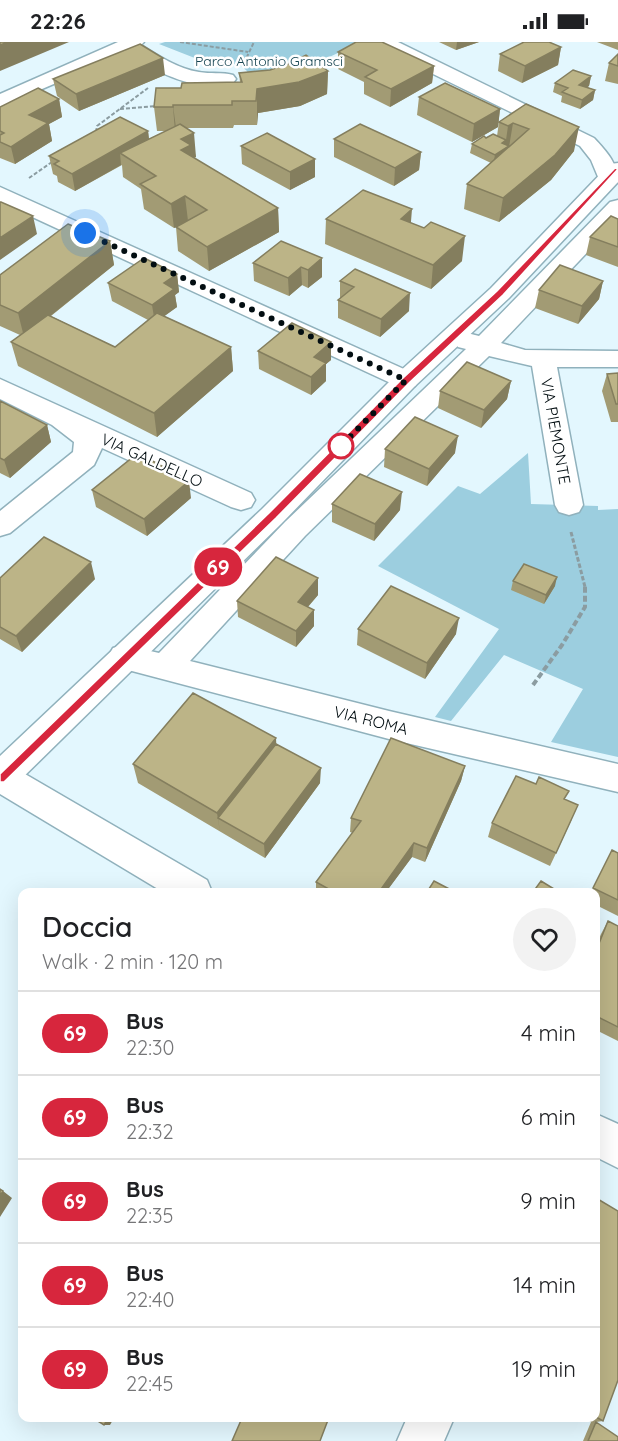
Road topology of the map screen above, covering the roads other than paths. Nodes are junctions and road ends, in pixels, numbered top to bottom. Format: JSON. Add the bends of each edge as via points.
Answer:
{"nodes":[{"id":1,"x":383,"y":42,"type":"edge"},
{"id":2,"x":130,"y":44,"type":"edge"},
{"id":3,"x":226,"y":80,"type":"edge"},
{"id":4,"x":0,"y":101,"type":"edge"},
{"id":5,"x":587,"y":142,"type":"junction"},
{"id":6,"x":618,"y":145,"type":"edge"},
{"id":7,"x":614,"y":174,"type":"edge"},
{"id":8,"x":1,"y":195,"type":"edge"},
{"id":9,"x":618,"y":207,"type":"edge"},
{"id":10,"x":454,"y":337,"type":"junction"},
{"id":11,"x":484,"y":346,"type":"junction"},
{"id":12,"x":543,"y":358,"type":"junction"},
{"id":13,"x":618,"y":359,"type":"edge"},
{"id":14,"x":406,"y":380,"type":"junction"},
{"id":15,"x":0,"y":388,"type":"edge"},
{"id":16,"x":63,"y":421,"type":"junction"},
{"id":17,"x":241,"y":500,"type":"dead end"},
{"id":18,"x":569,"y":504,"type":"road end"},
{"id":19,"x":0,"y":526,"type":"edge"},
{"id":20,"x":124,"y":657,"type":"junction"},
{"id":21,"x":165,"y":668,"type":"junction"},
{"id":22,"x":1,"y":777,"type":"edge"},
{"id":23,"x":618,"y":778,"type":"edge"},
{"id":24,"x":187,"y":888,"type":"edge"},
{"id":25,"x":600,"y":1136,"type":"edge"},
{"id":26,"x":618,"y":1147,"type":"edge"},
{"id":27,"x":429,"y":1422,"type":"edge"},
{"id":28,"x":420,"y":1441,"type":"edge"}],
"edges":[{"from":1,"to":5,"type":"street"},
{"from":2,"to":3,"type":"street","via":[[172,70],[198,78]]},
{"from":2,"to":4,"type":"street"},
{"from":5,"to":6,"type":"street"},
{"from":5,"to":7,"type":"street"},
{"from":7,"to":10,"type":"street"},
{"from":8,"to":14,"type":"street"},
{"from":9,"to":11,"type":"street"},
{"from":10,"to":11,"type":"street","name":"VIA PIEMONTE"},
{"from":10,"to":14,"type":"street"},
{"from":11,"to":12,"type":"street","name":"VIA PIEMONTE","via":[[524,358]]},
{"from":11,"to":21,"type":"street","via":[[295,529]]},
{"from":12,"to":13,"type":"street","name":"VIA PIEMONTE"},
{"from":12,"to":18,"type":"street","name":"VIA PIEMONTE"},
{"from":14,"to":20,"type":"street","via":[[272,516]]},
{"from":15,"to":16,"type":"street","name":"VIA GALDELLO"},
{"from":16,"to":17,"type":"street","name":"VIA GALDELLO"},
{"from":16,"to":19,"type":"street","name":"VIA GALDELLO","via":[[87,438],[89,448],[84,458]]},
{"from":20,"to":21,"type":"street","name":"VIA ROMA"},
{"from":20,"to":22,"type":"street"},
{"from":21,"to":23,"type":"street","name":"VIA ROMA"},
{"from":22,"to":24,"type":"street"},
{"from":25,"to":26,"type":"street"},
{"from":27,"to":28,"type":"street"}]}
